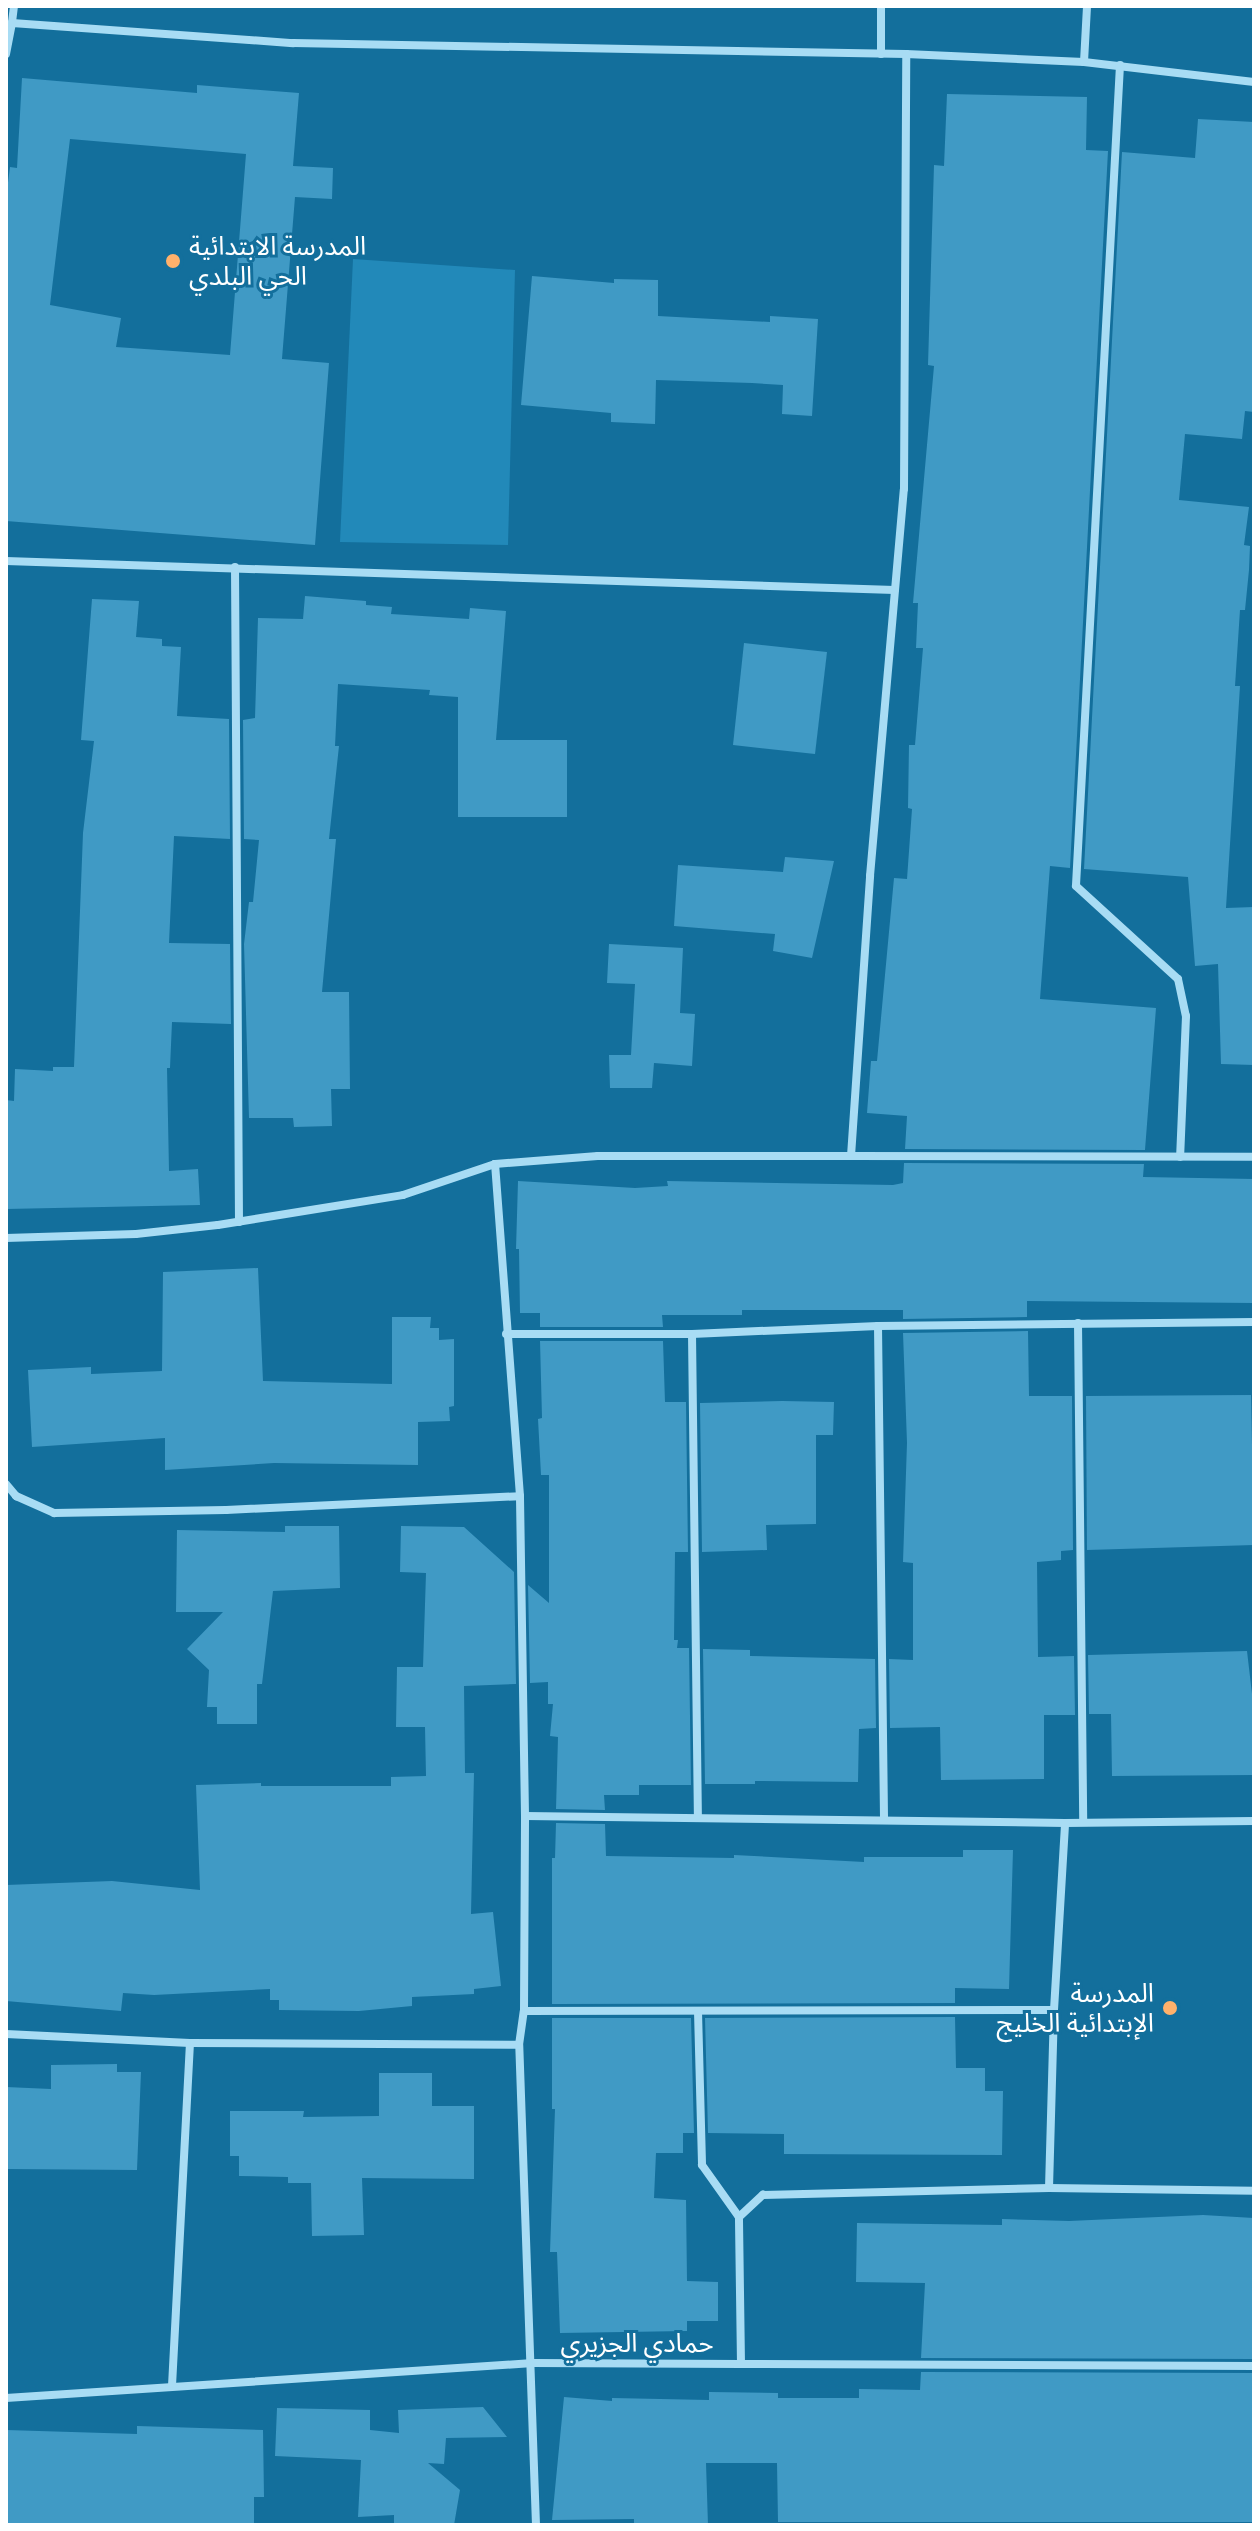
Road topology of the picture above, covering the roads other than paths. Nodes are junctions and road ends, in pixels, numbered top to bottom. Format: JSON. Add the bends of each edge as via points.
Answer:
{"nodes":[{"id":1,"x":14,"y":6,"type":"edge"},
{"id":2,"x":881,"y":6,"type":"edge"},
{"id":3,"x":1087,"y":6,"type":"edge"},
{"id":4,"x":12,"y":23,"type":"junction"},
{"id":5,"x":6,"y":54,"type":"edge"},
{"id":6,"x":881,"y":54,"type":"junction"},
{"id":7,"x":906,"y":54,"type":"junction"},
{"id":8,"x":1084,"y":62,"type":"junction"},
{"id":9,"x":1120,"y":65,"type":"junction"},
{"id":10,"x":1254,"y":82,"type":"edge"},
{"id":11,"x":6,"y":561,"type":"edge"},
{"id":12,"x":235,"y":567,"type":"junction"},
{"id":13,"x":895,"y":590,"type":"junction"},
{"id":14,"x":851,"y":1156,"type":"junction"},
{"id":15,"x":1180,"y":1157,"type":"junction"},
{"id":16,"x":1254,"y":1157,"type":"edge"},
{"id":17,"x":495,"y":1164,"type":"junction"},
{"id":18,"x":239,"y":1222,"type":"junction"},
{"id":19,"x":6,"y":1238,"type":"edge"},
{"id":20,"x":1254,"y":1322,"type":"edge"},
{"id":21,"x":1078,"y":1323,"type":"junction"},
{"id":22,"x":878,"y":1326,"type":"junction"},
{"id":23,"x":506,"y":1334,"type":"junction"},
{"id":24,"x":692,"y":1334,"type":"junction"},
{"id":25,"x":6,"y":1484,"type":"edge"},
{"id":26,"x":520,"y":1496,"type":"junction"},
{"id":27,"x":525,"y":1816,"type":"junction"},
{"id":28,"x":698,"y":1818,"type":"junction"},
{"id":29,"x":884,"y":1818,"type":"junction"},
{"id":30,"x":1254,"y":1821,"type":"edge"},
{"id":31,"x":1083,"y":1822,"type":"junction"},
{"id":32,"x":1065,"y":1823,"type":"junction"},
{"id":33,"x":1054,"y":2010,"type":"junction"},
{"id":34,"x":524,"y":2011,"type":"junction"},
{"id":35,"x":698,"y":2011,"type":"junction"},
{"id":36,"x":6,"y":2034,"type":"edge"},
{"id":37,"x":190,"y":2043,"type":"junction"},
{"id":38,"x":519,"y":2045,"type":"junction"},
{"id":39,"x":1049,"y":2188,"type":"junction"},
{"id":40,"x":1254,"y":2191,"type":"edge"},
{"id":41,"x":739,"y":2217,"type":"junction"},
{"id":42,"x":533,"y":2363,"type":"junction"},
{"id":43,"x":741,"y":2364,"type":"junction"},
{"id":44,"x":1254,"y":2366,"type":"edge"},
{"id":45,"x":172,"y":2386,"type":"junction"},
{"id":46,"x":6,"y":2398,"type":"edge"},
{"id":47,"x":536,"y":2525,"type":"edge"}],
"edges":[{"from":1,"to":4,"type":"street"},
{"from":2,"to":6,"type":"street"},
{"from":3,"to":8,"type":"street"},
{"from":4,"to":5,"type":"street"},
{"from":4,"to":6,"type":"street","via":[[293,43]]},
{"from":6,"to":7,"type":"street"},
{"from":7,"to":8,"type":"street"},
{"from":7,"to":13,"type":"street","via":[[904,489]]},
{"from":8,"to":9,"type":"street"},
{"from":9,"to":10,"type":"street"},
{"from":9,"to":15,"type":"street","via":[[1076,886],[1178,979],[1186,1016]]},
{"from":11,"to":12,"type":"street"},
{"from":12,"to":13,"type":"street"},
{"from":12,"to":18,"type":"street"},
{"from":13,"to":14,"type":"street"},
{"from":14,"to":15,"type":"street"},
{"from":14,"to":17,"type":"street","via":[[598,1156]]},
{"from":15,"to":16,"type":"street"},
{"from":17,"to":18,"type":"street","via":[[403,1195]]},
{"from":17,"to":23,"type":"street"},
{"from":18,"to":19,"type":"street","via":[[136,1234]]},
{"from":20,"to":21,"type":"street"},
{"from":21,"to":22,"type":"street"},
{"from":21,"to":31,"type":"street"},
{"from":22,"to":24,"type":"street"},
{"from":22,"to":29,"type":"street"},
{"from":23,"to":24,"type":"street"},
{"from":23,"to":26,"type":"street"},
{"from":24,"to":28,"type":"street"},
{"from":25,"to":26,"type":"street","via":[[16,1496],[54,1513]]},
{"from":26,"to":27,"type":"street"},
{"from":27,"to":28,"type":"street"},
{"from":27,"to":34,"type":"street"},
{"from":28,"to":29,"type":"street"},
{"from":29,"to":32,"type":"street"},
{"from":30,"to":31,"type":"street"},
{"from":31,"to":32,"type":"street"},
{"from":32,"to":33,"type":"street"},
{"from":33,"to":35,"type":"street"},
{"from":33,"to":39,"type":"street"},
{"from":34,"to":35,"type":"street"},
{"from":34,"to":38,"type":"street"},
{"from":35,"to":41,"type":"street","via":[[702,2165]]},
{"from":36,"to":37,"type":"street"},
{"from":37,"to":38,"type":"street"},
{"from":37,"to":45,"type":"street"},
{"from":38,"to":42,"type":"street"},
{"from":39,"to":40,"type":"street"},
{"from":39,"to":41,"type":"street","via":[[763,2195]]},
{"from":41,"to":43,"type":"street","name":"حمادي الجزيري"},
{"from":42,"to":43,"type":"street","name":"حمادي الجزيري"},
{"from":42,"to":45,"type":"street","name":"حمادي الجزيري"},
{"from":42,"to":47,"type":"street"},
{"from":43,"to":44,"type":"street"},
{"from":45,"to":46,"type":"street","name":"حمادي الجزيري"}]}
